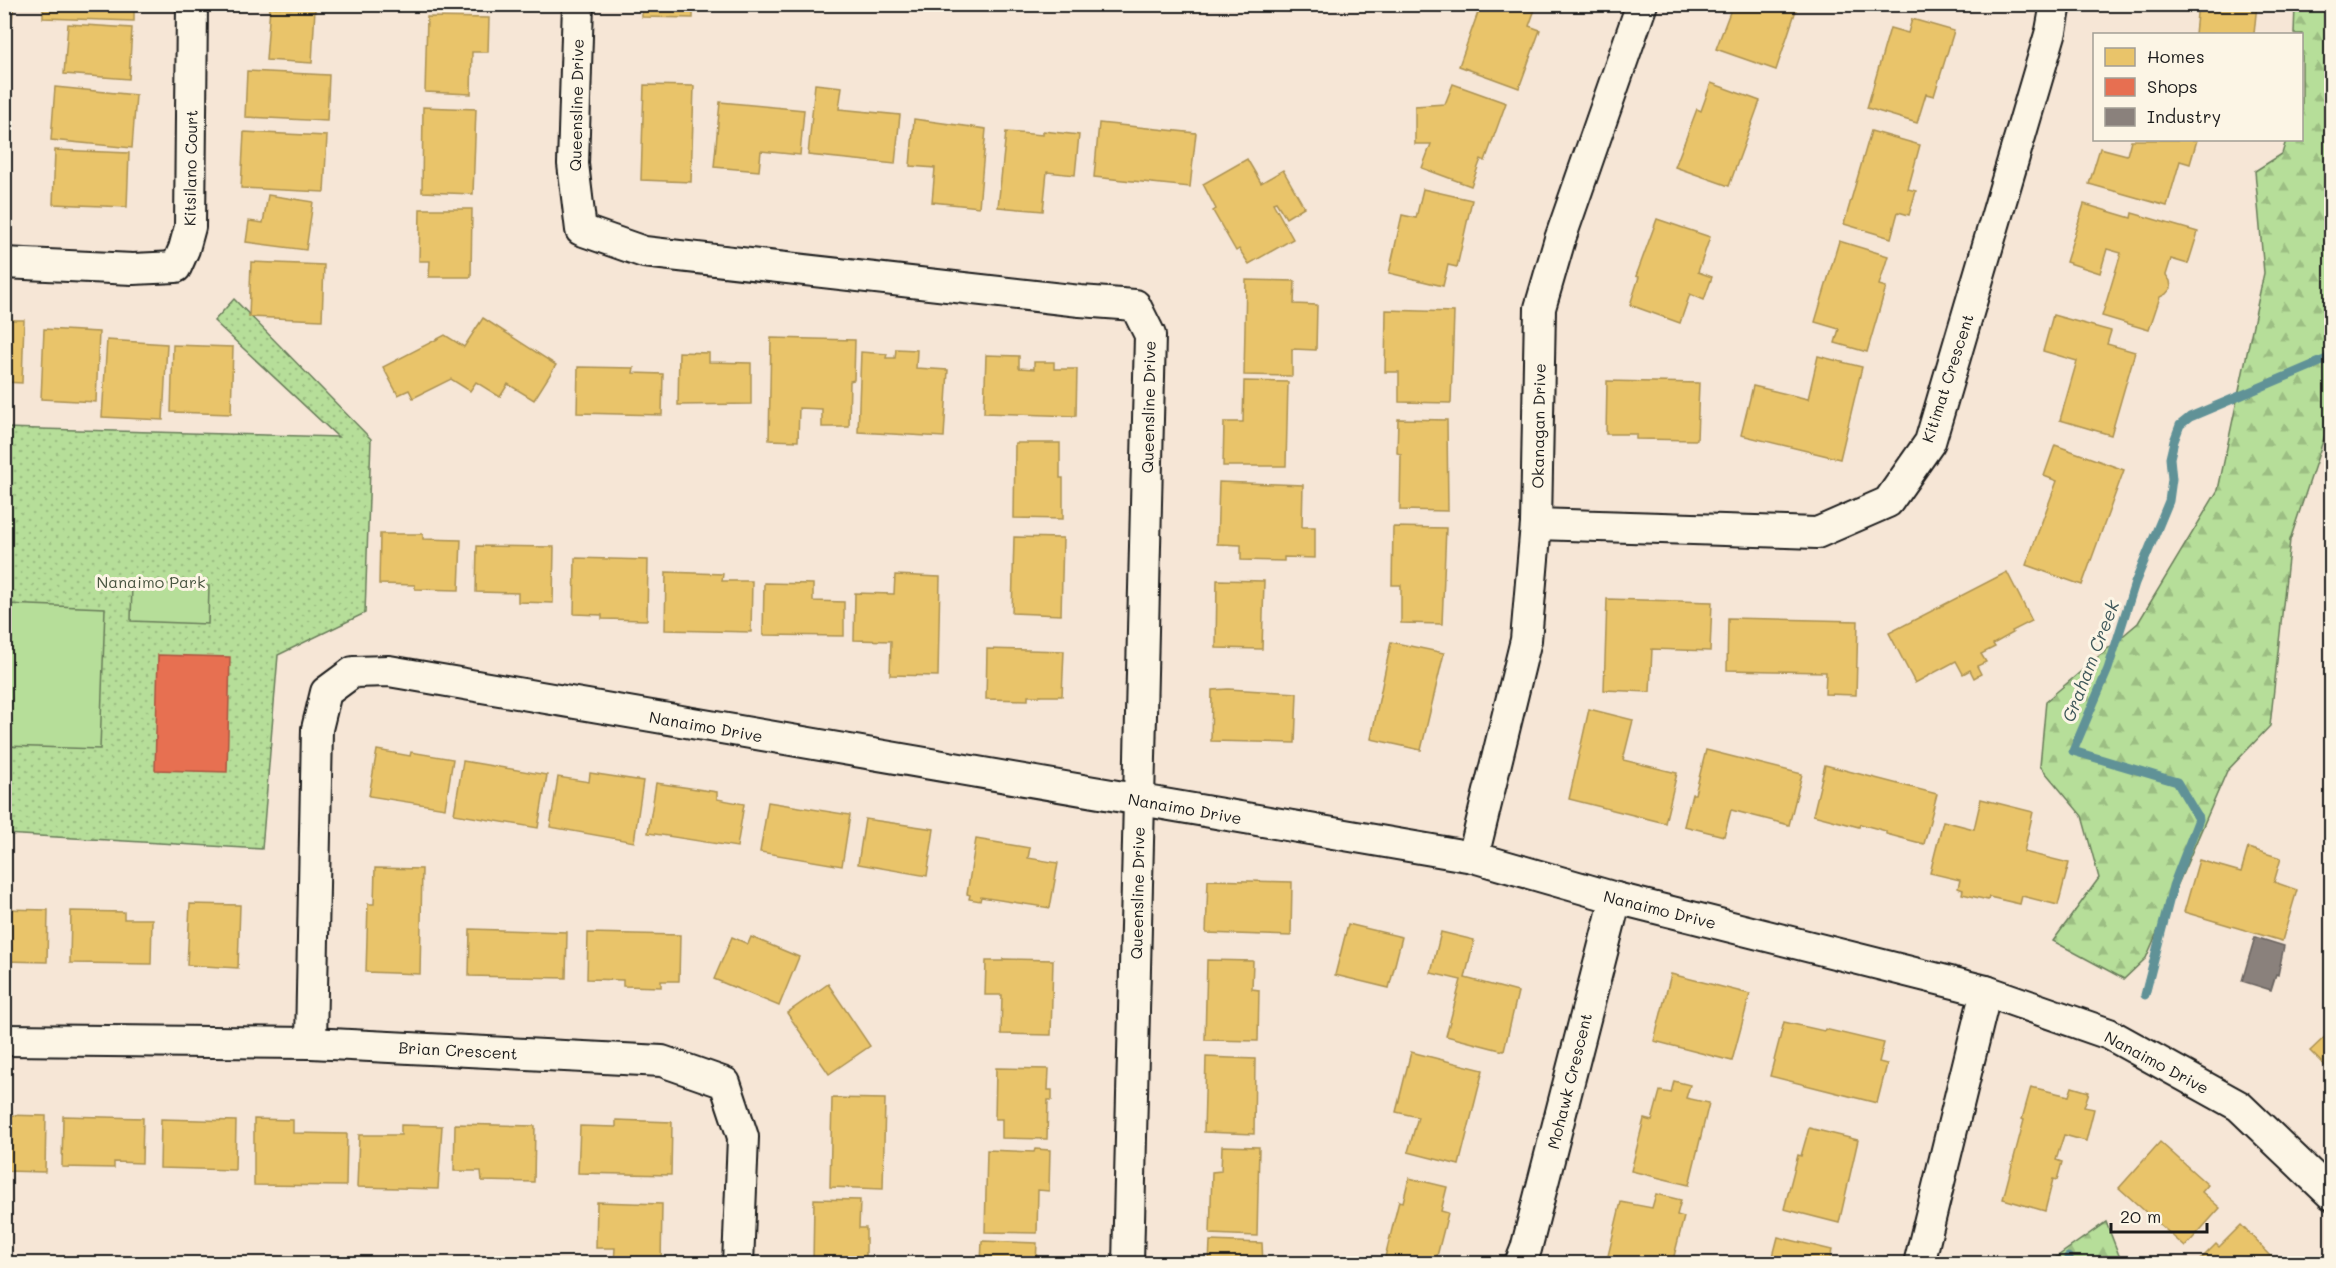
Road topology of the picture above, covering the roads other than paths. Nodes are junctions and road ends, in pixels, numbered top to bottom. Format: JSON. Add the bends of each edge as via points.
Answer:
{"nodes":[{"id":1,"x":192,"y":4,"type":"edge"},
{"id":2,"x":578,"y":4,"type":"edge"},
{"id":3,"x":1642,"y":4,"type":"edge"},
{"id":4,"x":2056,"y":4,"type":"edge"},
{"id":5,"x":4,"y":263,"type":"edge"},
{"id":6,"x":1536,"y":524,"type":"junction"},
{"id":7,"x":1139,"y":800,"type":"junction"},
{"id":8,"x":1473,"y":857,"type":"junction"},
{"id":9,"x":1616,"y":898,"type":"junction"},
{"id":10,"x":1986,"y":991,"type":"junction"},
{"id":11,"x":4,"y":1040,"type":"edge"},
{"id":12,"x":311,"y":1043,"type":"junction"},
{"id":13,"x":2331,"y":1195,"type":"edge"},
{"id":14,"x":738,"y":1263,"type":"edge"},
{"id":15,"x":1128,"y":1263,"type":"edge"},
{"id":16,"x":1520,"y":1263,"type":"edge"},
{"id":17,"x":1919,"y":1263,"type":"edge"}],
"edges":[{"from":1,"to":5,"type":"street","name":"Kitsilano Court","via":[[190,227],[176,267]]},
{"from":2,"to":7,"type":"street","name":"Queensline Drive","via":[[573,164],[581,230],[644,252],[1135,305],[1150,334]]},
{"from":3,"to":6,"type":"street","name":"Okanagan Drive","via":[[1540,308]]},
{"from":4,"to":6,"type":"street","name":"Kitimat Crescent","via":[[1930,441],[1888,502],[1817,533]]},
{"from":6,"to":8,"type":"street","name":"Okanagan Drive","via":[[1526,640]]},
{"from":7,"to":8,"type":"street","name":"Nanaimo Drive"},
{"from":7,"to":12,"type":"street","name":"Nanaimo Drive","via":[[389,671],[352,672],[326,692],[317,729]]},
{"from":7,"to":15,"type":"street","name":"Queensline Drive"},
{"from":8,"to":9,"type":"street","name":"Nanaimo Drive"},
{"from":9,"to":10,"type":"street","name":"Nanaimo Drive"},
{"from":9,"to":16,"type":"street","name":"Mohawk Crescent"},
{"from":10,"to":13,"type":"street","name":"Nanaimo Drive","via":[[2109,1034],[2239,1106]]},
{"from":10,"to":17,"type":"street"},
{"from":11,"to":12,"type":"street","name":"Brian Crescent"},
{"from":12,"to":14,"type":"street","name":"Brian Crescent","via":[[662,1061],[725,1083],[743,1137]]}]}
